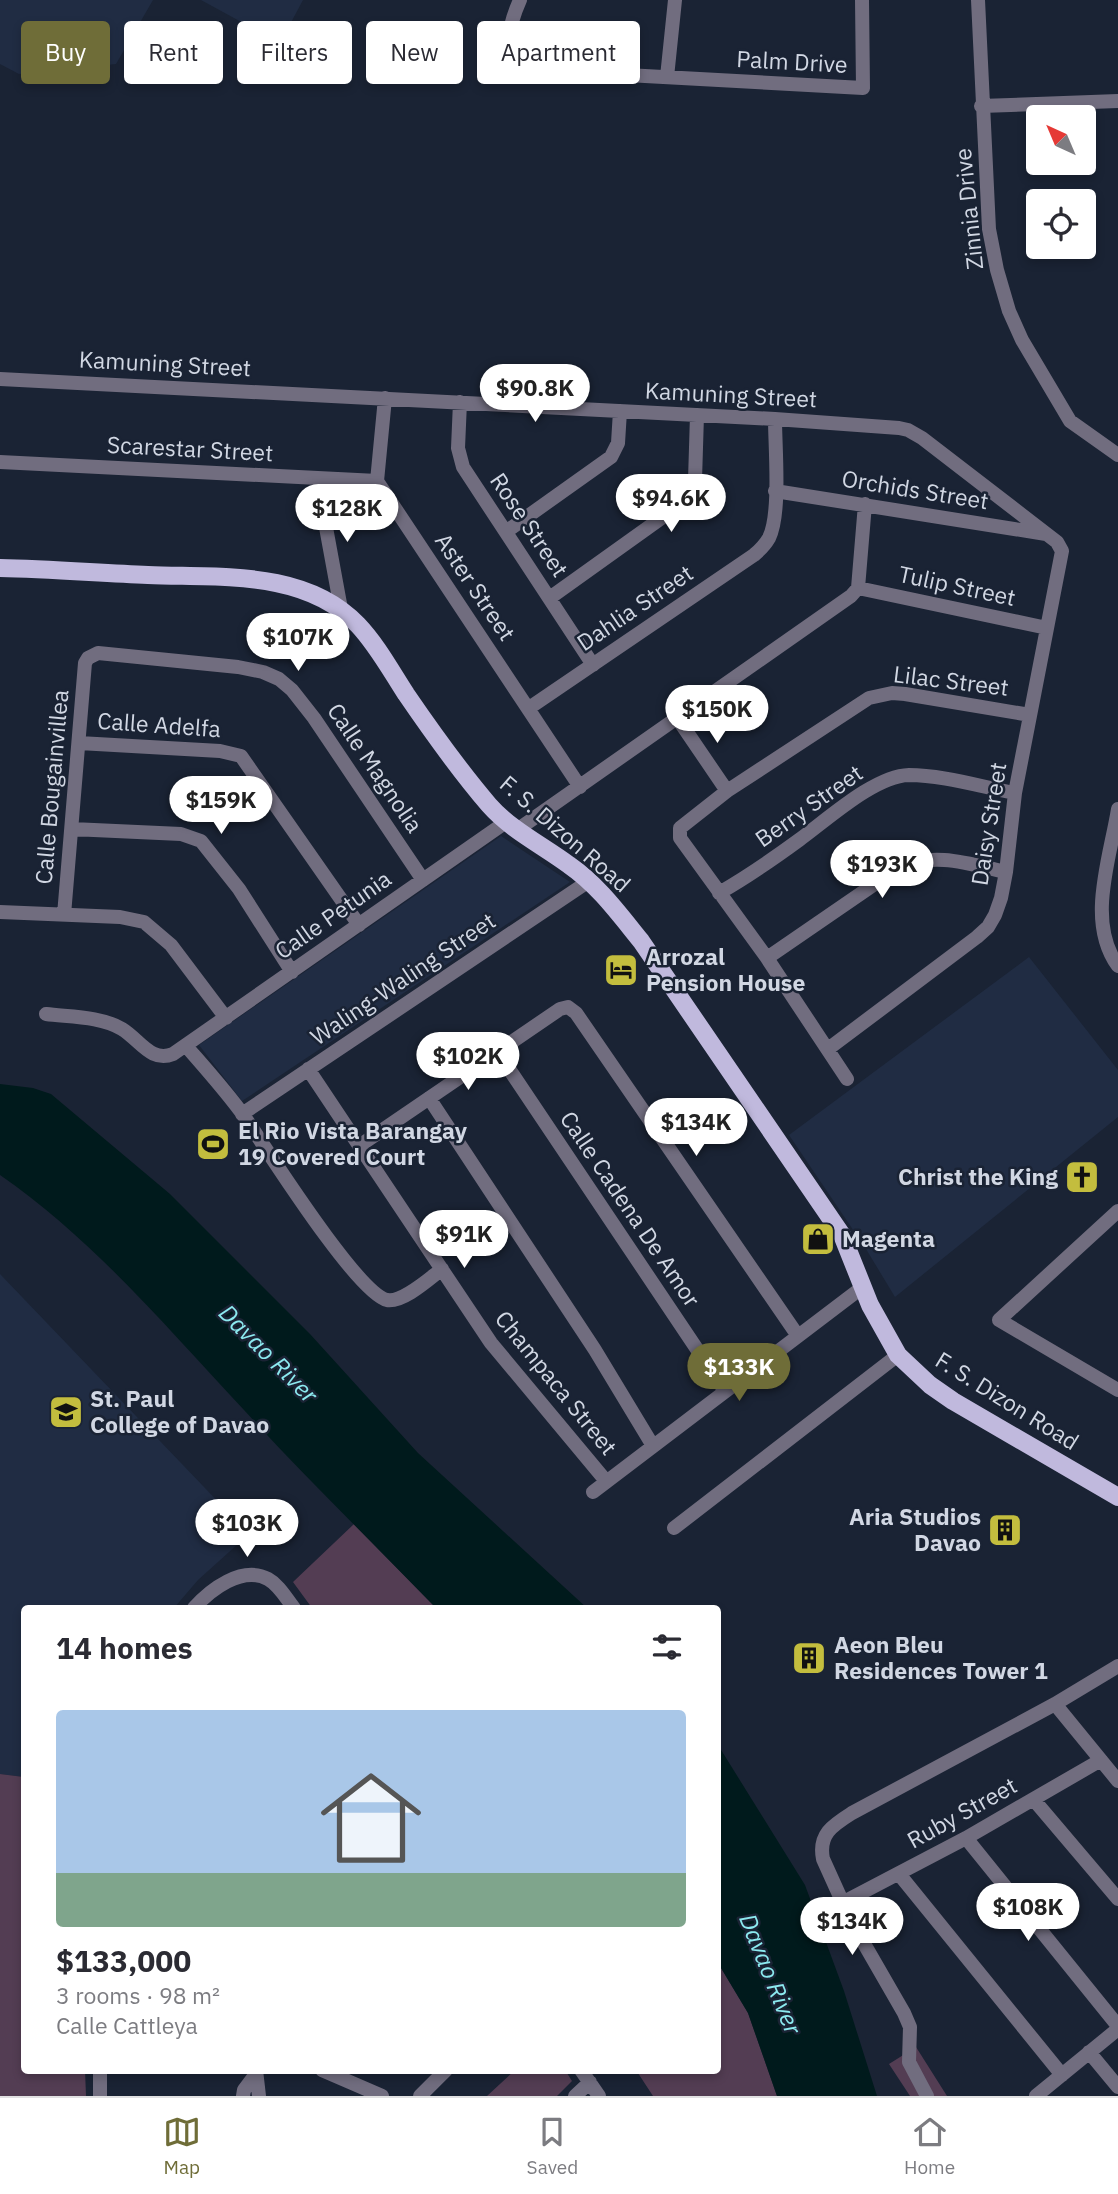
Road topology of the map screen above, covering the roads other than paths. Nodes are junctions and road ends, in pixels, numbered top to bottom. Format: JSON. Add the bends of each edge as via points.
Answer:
{"nodes":[{"id":1,"x":520,"y":0,"type":"edge"},
{"id":2,"x":675,"y":0,"type":"edge"},
{"id":3,"x":862,"y":0,"type":"edge"},
{"id":4,"x":978,"y":0,"type":"edge"},
{"id":5,"x":667,"y":78,"type":"junction"},
{"id":6,"x":1118,"y":101,"type":"edge"},
{"id":7,"x":981,"y":106,"type":"junction"},
{"id":8,"x":0,"y":379,"type":"edge"},
{"id":9,"x":385,"y":398,"type":"junction"},
{"id":10,"x":460,"y":402,"type":"junction"},
{"id":11,"x":620,"y":411,"type":"junction"},
{"id":12,"x":697,"y":415,"type":"junction"},
{"id":13,"x":775,"y":419,"type":"junction"},
{"id":14,"x":1118,"y":456,"type":"edge"},
{"id":15,"x":0,"y":462,"type":"edge"},
{"id":16,"x":327,"y":479,"type":"junction"},
{"id":17,"x":377,"y":481,"type":"junction"},
{"id":18,"x":775,"y":491,"type":"junction"},
{"id":19,"x":865,"y":504,"type":"junction"},
{"id":20,"x":507,"y":531,"type":"junction"},
{"id":21,"x":1047,"y":534,"type":"junction"},
{"id":22,"x":0,"y":568,"type":"edge"},
{"id":23,"x":858,"y":588,"type":"junction"},
{"id":24,"x":551,"y":597,"type":"junction"},
{"id":25,"x":341,"y":609,"type":"junction"},
{"id":26,"x":1047,"y":628,"type":"junction"},
{"id":27,"x":85,"y":663,"type":"joint"},
{"id":28,"x":593,"y":664,"type":"junction"},
{"id":29,"x":528,"y":708,"type":"junction"},
{"id":30,"x":1030,"y":715,"type":"junction"},
{"id":31,"x":678,"y":719,"type":"junction"},
{"id":32,"x":79,"y":743,"type":"junction"},
{"id":33,"x":580,"y":787,"type":"junction"},
{"id":34,"x":727,"y":790,"type":"junction"},
{"id":35,"x":1015,"y":793,"type":"junction"},
{"id":36,"x":1118,"y":809,"type":"edge"},
{"id":37,"x":511,"y":826,"type":"junction"},
{"id":38,"x":72,"y":829,"type":"junction"},
{"id":39,"x":1114,"y":855,"type":"edge"},
{"id":40,"x":1006,"y":872,"type":"junction"},
{"id":41,"x":424,"y":880,"type":"junction"},
{"id":42,"x":589,"y":881,"type":"junction"},
{"id":43,"x":719,"y":893,"type":"junction"},
{"id":44,"x":0,"y":912,"type":"edge"},
{"id":45,"x":64,"y":915,"type":"junction"},
{"id":46,"x":359,"y":925,"type":"junction"},
{"id":47,"x":767,"y":958,"type":"junction"},
{"id":48,"x":1118,"y":966,"type":"edge"},
{"id":49,"x":292,"y":972,"type":"junction"},
{"id":50,"x":46,"y":1014,"type":"dead end"},
{"id":51,"x":226,"y":1018,"type":"junction"},
{"id":52,"x":186,"y":1046,"type":"junction"},
{"id":53,"x":828,"y":1049,"type":"junction"},
{"id":54,"x":498,"y":1051,"type":"junction"},
{"id":55,"x":308,"y":1069,"type":"junction"},
{"id":56,"x":847,"y":1079,"type":"dead end"},
{"id":57,"x":429,"y":1098,"type":"junction"},
{"id":58,"x":242,"y":1114,"type":"junction"},
{"id":59,"x":359,"y":1146,"type":"junction"},
{"id":60,"x":1118,"y":1211,"type":"edge"},
{"id":61,"x":442,"y":1269,"type":"junction"},
{"id":62,"x":864,"y":1286,"type":"junction"},
{"id":63,"x":798,"y":1336,"type":"junction"},
{"id":64,"x":898,"y":1355,"type":"junction"},
{"id":65,"x":725,"y":1391,"type":"junction"},
{"id":66,"x":1118,"y":1391,"type":"edge"},
{"id":67,"x":653,"y":1446,"type":"junction"},
{"id":68,"x":606,"y":1481,"type":"junction"},
{"id":69,"x":593,"y":1492,"type":"dead end"},
{"id":70,"x":1118,"y":1497,"type":"edge"},
{"id":71,"x":674,"y":1528,"type":"dead end"},
{"id":72,"x":197,"y":1605,"type":"edge"},
{"id":73,"x":292,"y":1605,"type":"edge"},
{"id":74,"x":1116,"y":1670,"type":"edge"},
{"id":75,"x":1055,"y":1704,"type":"junction"},
{"id":76,"x":1101,"y":1760,"type":"junction"},
{"id":77,"x":1118,"y":1781,"type":"edge"},
{"id":78,"x":1034,"y":1800,"type":"junction"},
{"id":79,"x":966,"y":1838,"type":"junction"},
{"id":80,"x":899,"y":1874,"type":"junction"},
{"id":81,"x":1118,"y":1899,"type":"edge"},
{"id":82,"x":842,"y":1903,"type":"junction"},
{"id":83,"x":1118,"y":2027,"type":"edge"},
{"id":84,"x":1089,"y":2052,"type":"junction"},
{"id":85,"x":100,"y":2074,"type":"edge"},
{"id":86,"x":255,"y":2074,"type":"edge"},
{"id":87,"x":256,"y":2074,"type":"edge"},
{"id":88,"x":331,"y":2074,"type":"edge"},
{"id":89,"x":442,"y":2074,"type":"edge"},
{"id":90,"x":1062,"y":2075,"type":"junction"},
{"id":91,"x":585,"y":2076,"type":"edge"},
{"id":92,"x":1118,"y":2087,"type":"edge"},
{"id":93,"x":100,"y":2096,"type":"edge"},
{"id":94,"x":243,"y":2096,"type":"edge"},
{"id":95,"x":259,"y":2096,"type":"edge"},
{"id":96,"x":382,"y":2096,"type":"edge"},
{"id":97,"x":420,"y":2096,"type":"edge"},
{"id":98,"x":575,"y":2096,"type":"edge"},
{"id":99,"x":598,"y":2096,"type":"edge"},
{"id":100,"x":927,"y":2096,"type":"edge"},
{"id":101,"x":1036,"y":2096,"type":"edge"}],
"edges":[{"from":1,"to":5,"type":"street","name":"Palm Drive","via":[[509,42],[513,58],[524,67]]},
{"from":2,"to":5,"type":"street"},
{"from":3,"to":5,"type":"street","name":"Palm Drive","via":[[863,88]]},
{"from":4,"to":7,"type":"street","name":"Zinnia Drive"},
{"from":6,"to":7,"type":"street"},
{"from":7,"to":14,"type":"street","name":"Zinnia Drive","via":[[989,229],[1009,311],[1070,421]]},
{"from":8,"to":9,"type":"street","name":"Kamuning Street"},
{"from":9,"to":10,"type":"street","name":"Kamuning Street"},
{"from":9,"to":17,"type":"street"},
{"from":10,"to":11,"type":"street","name":"Kamuning Street"},
{"from":10,"to":20,"type":"street","name":"Rose Street","via":[[459,458]]},
{"from":11,"to":12,"type":"street","name":"Kamuning Street"},
{"from":11,"to":20,"type":"street","via":[[618,443],[611,457]]},
{"from":12,"to":13,"type":"street","name":"Kamuning Street"},
{"from":12,"to":24,"type":"street","via":[[695,480],[688,499]]},
{"from":13,"to":18,"type":"street","name":"Dahlia Street"},
{"from":13,"to":21,"type":"street","name":"Kamuning Street","via":[[908,430]]},
{"from":15,"to":16,"type":"street","name":"Scarestar Street"},
{"from":16,"to":17,"type":"street","name":"Scarestar Street"},
{"from":16,"to":25,"type":"street","via":[[325,522]]},
{"from":17,"to":29,"type":"street","name":"Aster Street"},
{"from":18,"to":19,"type":"street","name":"Orchids Street"},
{"from":18,"to":28,"type":"street","name":"Dahlia Street","via":[[771,532],[754,555]]},
{"from":19,"to":21,"type":"street","name":"Orchids Street"},
{"from":19,"to":23,"type":"street"},
{"from":20,"to":24,"type":"street","name":"Rose Street"},
{"from":21,"to":26,"type":"street","name":"Daisy Street","via":[[1062,551]]},
{"from":22,"to":25,"type":"main road","name":"F. S. Dizon Road","via":[[243,578],[287,585]]},
{"from":23,"to":26,"type":"street","name":"Tulip Street"},
{"from":23,"to":31,"type":"street","name":"Calle Petunia","via":[[842,604]]},
{"from":24,"to":28,"type":"street","name":"Rose Street"},
{"from":25,"to":37,"type":"main road","name":"F. S. Dizon Road","via":[[359,626],[472,784]]},
{"from":26,"to":30,"type":"street","name":"Daisy Street"},
{"from":27,"to":32,"type":"street","name":"Calle Bougainvillea"},
{"from":27,"to":41,"type":"street","name":"Calle Magnolia","via":[[98,653],[238,667],[279,679],[314,718]]},
{"from":28,"to":29,"type":"street","name":"Dahlia Street"},
{"from":29,"to":33,"type":"street","name":"Aster Street"},
{"from":30,"to":34,"type":"street","name":"Lilac Street","via":[[923,696],[879,695]]},
{"from":30,"to":35,"type":"street","name":"Daisy Street"},
{"from":31,"to":33,"type":"street","name":"Calle Petunia"},
{"from":31,"to":34,"type":"street"},
{"from":32,"to":38,"type":"street","name":"Calle Bougainvillea"},
{"from":32,"to":46,"type":"street","name":"Calle Adelfa","via":[[241,756]]},
{"from":33,"to":37,"type":"street","name":"Calle Petunia"},
{"from":34,"to":43,"type":"street","name":"Lilac Street","via":[[680,828],[680,838]]},
{"from":35,"to":40,"type":"street","name":"Daisy Street"},
{"from":35,"to":43,"type":"street","name":"Berry Street","via":[[927,777],[894,778],[863,794]]},
{"from":36,"to":39,"type":"street"},
{"from":37,"to":41,"type":"street","name":"Calle Petunia"},
{"from":37,"to":42,"type":"main road","name":"F. S. Dizon Road"},
{"from":38,"to":45,"type":"street","name":"Calle Bougainvillea"},
{"from":38,"to":49,"type":"street","via":[[181,834],[201,841],[239,889]]},
{"from":39,"to":48,"type":"street","via":[[1101,916],[1105,944]]},
{"from":40,"to":47,"type":"street","via":[[937,859],[910,862]]},
{"from":40,"to":53,"type":"street","name":"Daisy Street","via":[[988,927]]},
{"from":41,"to":46,"type":"street","name":"Calle Petunia"},
{"from":42,"to":55,"type":"street","name":"Waling-Waling Street"},
{"from":42,"to":62,"type":"main road","name":"F. S. Dizon Road","via":[[641,942],[803,1177],[842,1235]]},
{"from":43,"to":47,"type":"street"},
{"from":44,"to":45,"type":"street"},
{"from":45,"to":51,"type":"street","via":[[144,922],[170,945]]},
{"from":46,"to":49,"type":"street","name":"Calle Petunia"},
{"from":47,"to":53,"type":"street"},
{"from":49,"to":51,"type":"street","name":"Calle Petunia"},
{"from":50,"to":52,"type":"street","name":"Calle Petunia","via":[[109,1023],[160,1058]]},
{"from":51,"to":52,"type":"street","name":"Calle Petunia"},
{"from":52,"to":58,"type":"street"},
{"from":53,"to":56,"type":"street"},
{"from":54,"to":57,"type":"street"},
{"from":54,"to":63,"type":"street","via":[[560,1009],[568,1007],[576,1013]]},
{"from":54,"to":65,"type":"street","name":"Calle Cadena De Amor"},
{"from":55,"to":58,"type":"street","name":"Waling-Waling Street"},
{"from":55,"to":59,"type":"street","name":"Champaca Street"},
{"from":57,"to":59,"type":"street"},
{"from":57,"to":67,"type":"street"},
{"from":58,"to":61,"type":"street","via":[[308,1212],[378,1296],[402,1297]]},
{"from":59,"to":61,"type":"street","name":"Champaca Street"},
{"from":60,"to":66,"type":"street","via":[[999,1320]]},
{"from":61,"to":68,"type":"street","name":"Champaca Street","via":[[509,1367]]},
{"from":62,"to":63,"type":"street"},
{"from":62,"to":64,"type":"main road","name":"F. S. Dizon Road"},
{"from":63,"to":65,"type":"street"},
{"from":64,"to":70,"type":"main road","name":"F. S. Dizon Road","via":[[954,1401]]},
{"from":64,"to":71,"type":"street"},
{"from":65,"to":67,"type":"street"},
{"from":67,"to":68,"type":"street"},
{"from":68,"to":69,"type":"street"},
{"from":72,"to":73,"type":"street","via":[[217,1587],[256,1575],[268,1579]]},
{"from":74,"to":75,"type":"street"},
{"from":75,"to":76,"type":"street"},
{"from":75,"to":82,"type":"street","via":[[826,1832],[822,1859]]},
{"from":76,"to":77,"type":"street"},
{"from":76,"to":78,"type":"street","name":"Ruby Street"},
{"from":78,"to":79,"type":"street","name":"Ruby Street"},
{"from":78,"to":81,"type":"street"},
{"from":79,"to":80,"type":"street","name":"Ruby Street"},
{"from":79,"to":83,"type":"street"},
{"from":80,"to":82,"type":"street","name":"Ruby Street"},
{"from":80,"to":90,"type":"street"},
{"from":82,"to":100,"type":"street","via":[[904,2012],[912,2038],[909,2062]]},
{"from":83,"to":84,"type":"street"},
{"from":84,"to":90,"type":"street"},
{"from":84,"to":92,"type":"street"},
{"from":85,"to":93,"type":"street"},
{"from":86,"to":94,"type":"street"},
{"from":87,"to":95,"type":"street"},
{"from":88,"to":96,"type":"street"},
{"from":89,"to":97,"type":"street"},
{"from":90,"to":101,"type":"street"},
{"from":91,"to":98,"type":"street"},
{"from":91,"to":99,"type":"street"}]}
